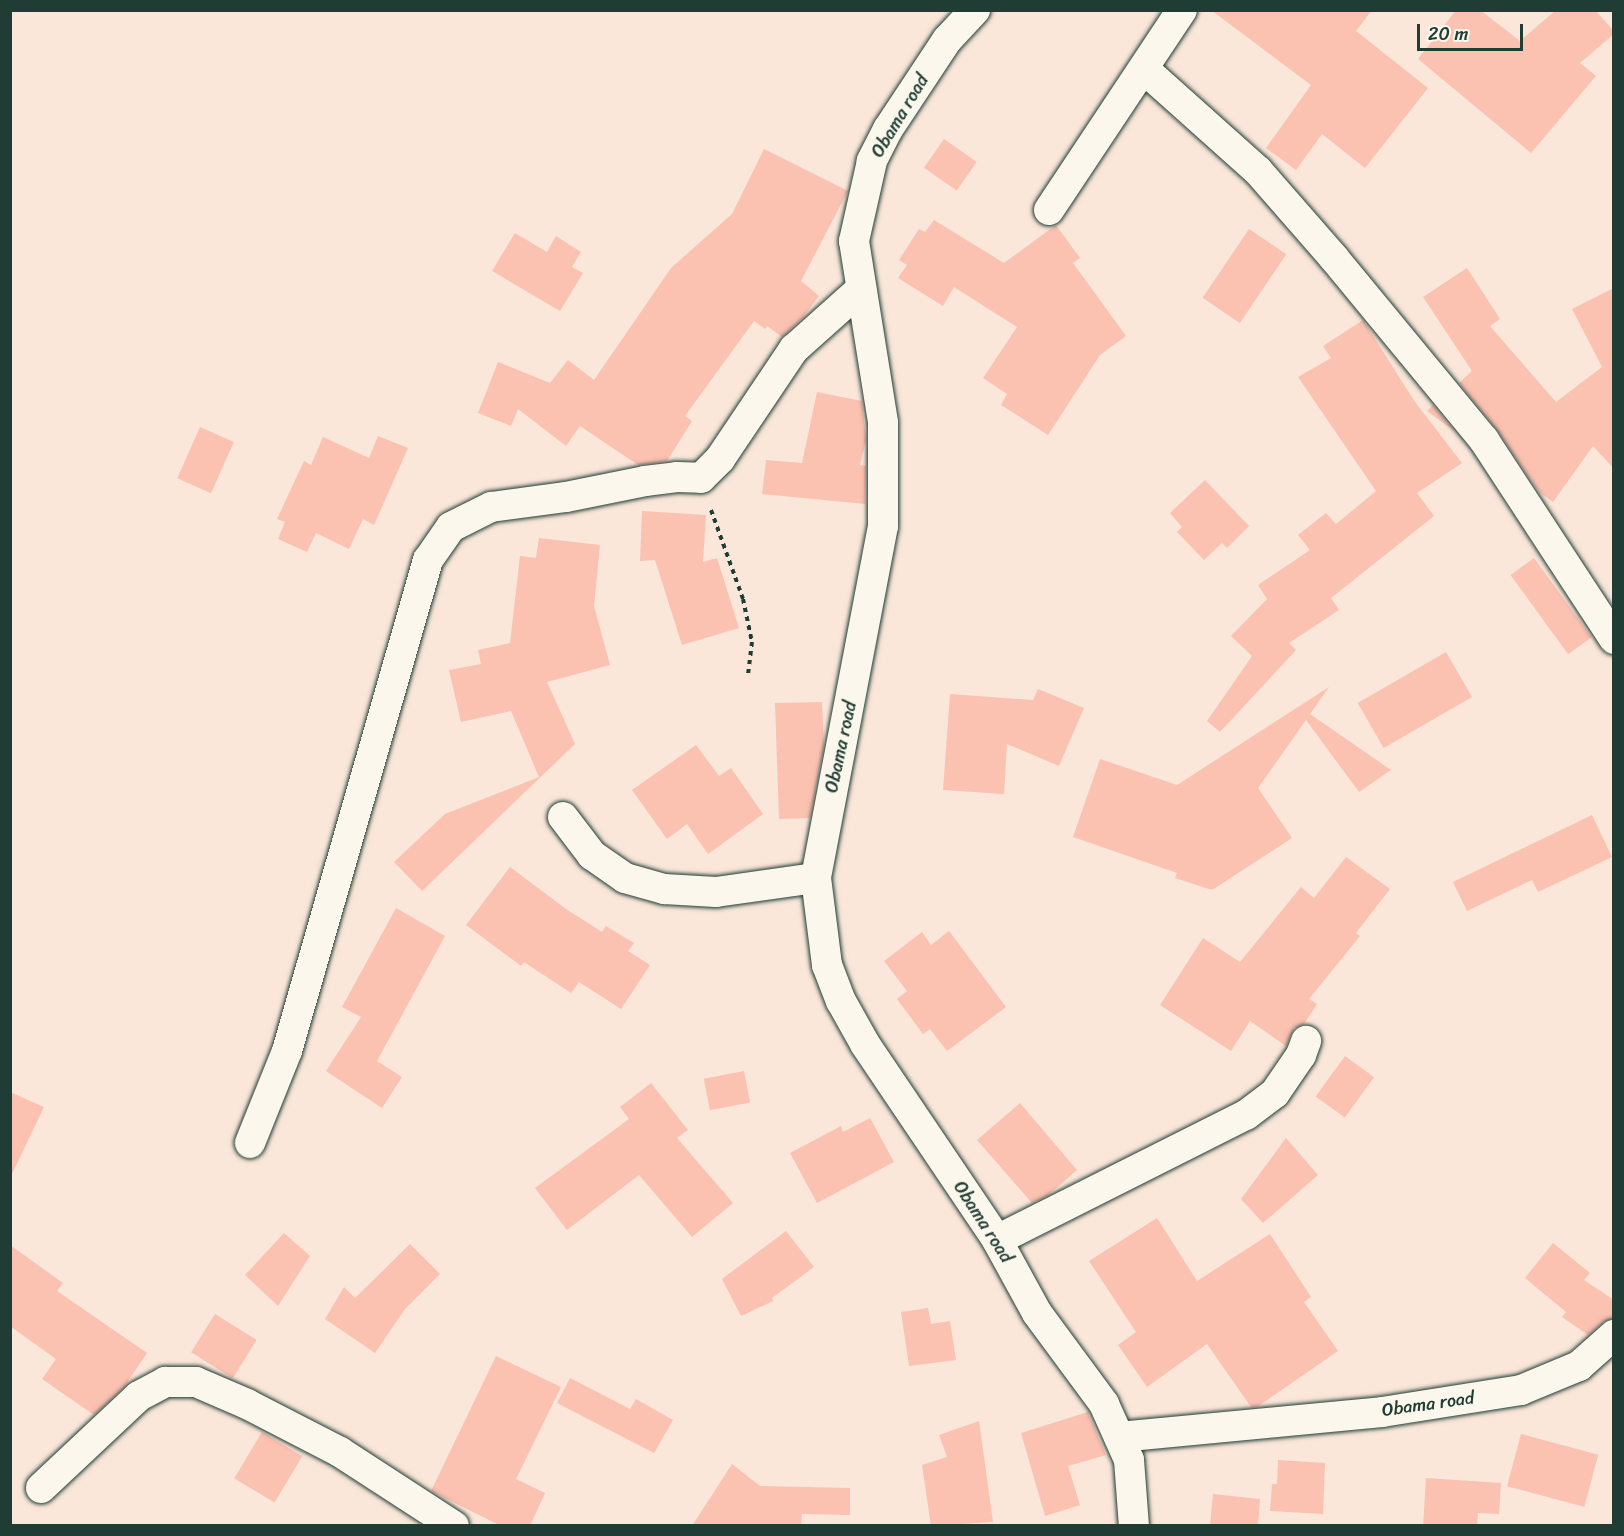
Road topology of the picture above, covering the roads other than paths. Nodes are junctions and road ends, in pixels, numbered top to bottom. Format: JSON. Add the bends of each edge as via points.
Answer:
{"nodes":[{"id":1,"x":975,"y":10,"type":"edge"},
{"id":2,"x":1182,"y":10,"type":"edge"},
{"id":3,"x":1144,"y":69,"type":"junction"},
{"id":4,"x":1049,"y":210,"type":"dead end"},
{"id":5,"x":861,"y":290,"type":"junction"},
{"id":6,"x":1614,"y":639,"type":"edge"},
{"id":7,"x":563,"y":817,"type":"dead end"},
{"id":8,"x":816,"y":878,"type":"junction"},
{"id":9,"x":1306,"y":1041,"type":"dead end"},
{"id":10,"x":250,"y":1143,"type":"dead end"},
{"id":11,"x":997,"y":1240,"type":"junction"},
{"id":12,"x":1614,"y":1335,"type":"edge"},
{"id":13,"x":1119,"y":1437,"type":"junction"},
{"id":14,"x":41,"y":1488,"type":"dead end"},
{"id":15,"x":454,"y":1526,"type":"edge"},
{"id":16,"x":1134,"y":1526,"type":"edge"}],
"edges":[{"from":1,"to":5,"type":"street","name":"Obama road","via":[[947,40],[888,129],[872,162],[854,241]]},
{"from":2,"to":3,"type":"street"},
{"from":3,"to":4,"type":"street"},
{"from":3,"to":6,"type":"street","via":[[1258,171],[1349,276],[1484,440]]},
{"from":5,"to":8,"type":"street","name":"Obama road","via":[[884,423],[883,526]]},
{"from":5,"to":10,"type":"street","via":[[794,349],[720,459],[701,478],[645,481],[491,507],[451,527],[428,560],[287,1051]]},
{"from":7,"to":8,"type":"street","via":[[592,855],[625,878],[664,889],[716,892]]},
{"from":8,"to":11,"type":"street","name":"Obama road","via":[[826,964],[841,1001],[865,1044]]},
{"from":9,"to":11,"type":"street","via":[[1275,1093],[1246,1115]]},
{"from":11,"to":13,"type":"street","name":"Obama road","via":[[1037,1312],[1104,1404]]},
{"from":12,"to":13,"type":"street","name":"Obama road","via":[[1579,1366],[1521,1390],[1382,1412]]},
{"from":13,"to":16,"type":"street","name":"Obama road","via":[[1129,1460]]},
{"from":14,"to":15,"type":"street","via":[[139,1396],[165,1382],[196,1382],[340,1452]]}]}
